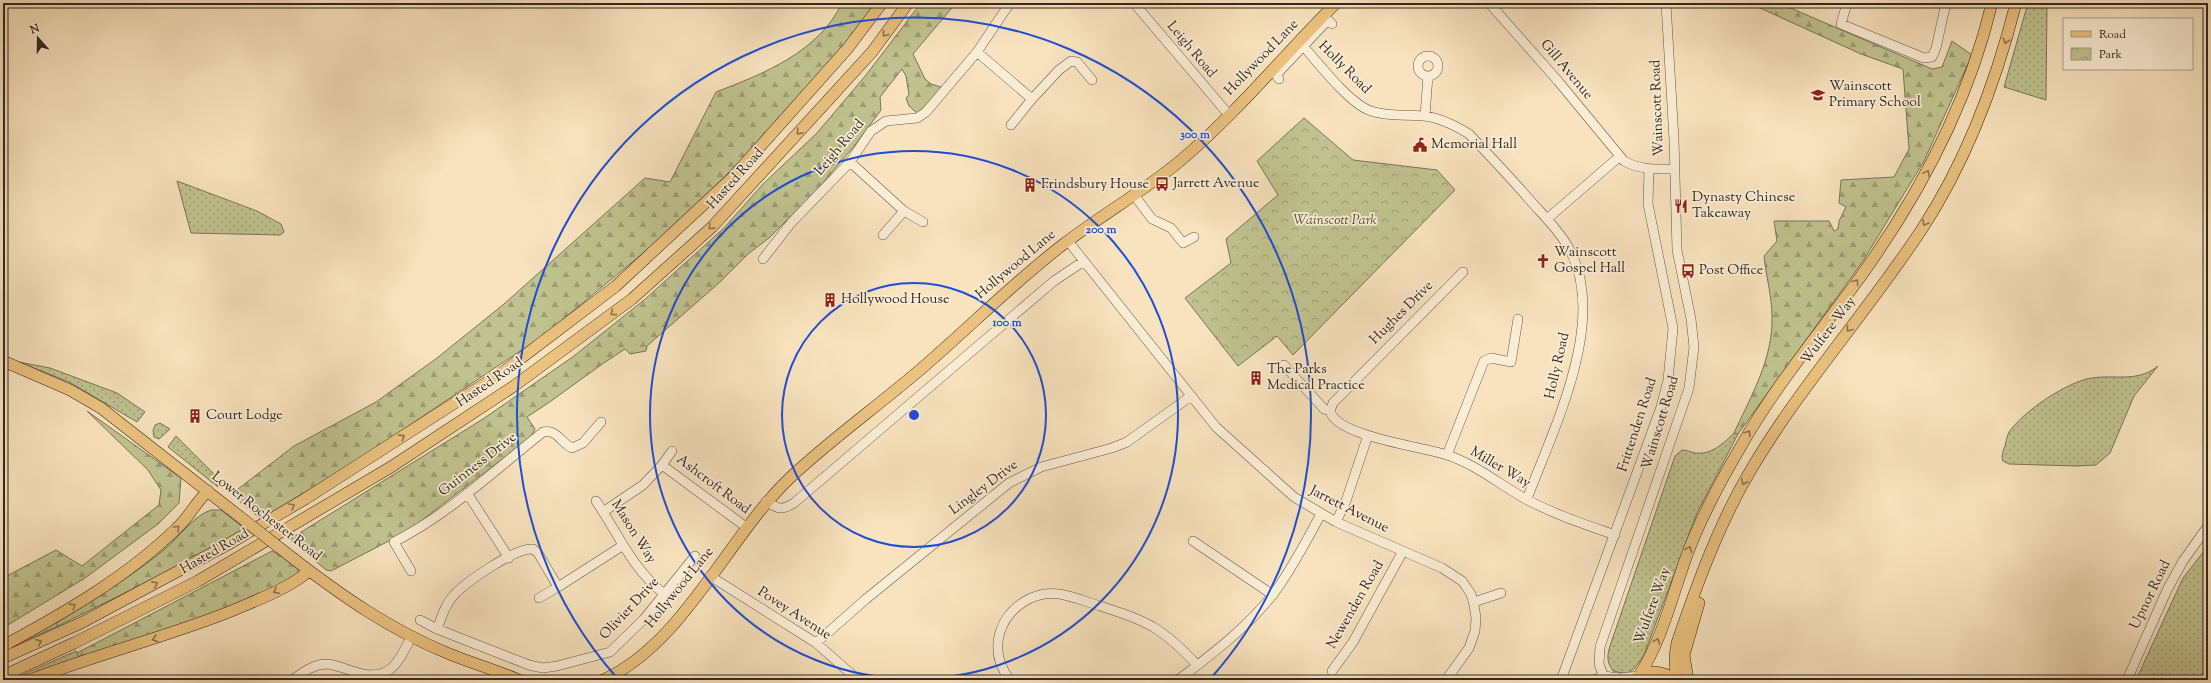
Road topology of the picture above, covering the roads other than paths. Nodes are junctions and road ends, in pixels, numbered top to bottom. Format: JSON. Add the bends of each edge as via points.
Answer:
{"nodes":[{"id":1,"x":882,"y":3,"type":"edge"},
{"id":2,"x":908,"y":3,"type":"edge"},
{"id":3,"x":1010,"y":3,"type":"edge"},
{"id":4,"x":1134,"y":3,"type":"edge"},
{"id":5,"x":1336,"y":3,"type":"edge"},
{"id":6,"x":1489,"y":3,"type":"edge"},
{"id":7,"x":1666,"y":3,"type":"edge"},
{"id":8,"x":1847,"y":3,"type":"edge"},
{"id":9,"x":1946,"y":3,"type":"edge"},
{"id":10,"x":1992,"y":3,"type":"edge"},
{"id":11,"x":2016,"y":3,"type":"edge"},
{"id":12,"x":1332,"y":24,"type":"dead end"},
{"id":13,"x":1301,"y":43,"type":"junction"},
{"id":14,"x":977,"y":52,"type":"junction"},
{"id":15,"x":1428,"y":76,"type":"dead end"},
{"id":16,"x":1279,"y":78,"type":"dead end"},
{"id":17,"x":1092,"y":80,"type":"dead end"},
{"id":18,"x":1032,"y":99,"type":"junction"},
{"id":19,"x":1229,"y":115,"type":"junction"},
{"id":20,"x":1425,"y":116,"type":"junction"},
{"id":21,"x":1010,"y":125,"type":"dead end"},
{"id":22,"x":1619,"y":157,"type":"junction"},
{"id":23,"x":850,"y":162,"type":"junction"},
{"id":24,"x":1649,"y":169,"type":"junction"},
{"id":25,"x":1674,"y":169,"type":"junction"},
{"id":26,"x":1134,"y":195,"type":"junction"},
{"id":27,"x":904,"y":210,"type":"junction"},
{"id":28,"x":1547,"y":218,"type":"junction"},
{"id":29,"x":923,"y":222,"type":"dead end"},
{"id":30,"x":883,"y":235,"type":"dead end"},
{"id":31,"x":1194,"y":237,"type":"dead end"},
{"id":32,"x":1068,"y":241,"type":"junction"},
{"id":33,"x":762,"y":259,"type":"dead end"},
{"id":34,"x":1084,"y":261,"type":"junction"},
{"id":35,"x":1463,"y":272,"type":"dead end"},
{"id":36,"x":1518,"y":319,"type":"dead end"},
{"id":37,"x":3,"y":361,"type":"edge"},
{"id":38,"x":1284,"y":364,"type":"dead end"},
{"id":39,"x":1191,"y":396,"type":"junction"},
{"id":40,"x":1330,"y":411,"type":"junction"},
{"id":41,"x":602,"y":422,"type":"dead end"},
{"id":42,"x":1368,"y":435,"type":"junction"},
{"id":43,"x":672,"y":451,"type":"dead end"},
{"id":44,"x":1447,"y":455,"type":"junction"},
{"id":45,"x":662,"y":465,"type":"junction"},
{"id":46,"x":208,"y":491,"type":"junction"},
{"id":47,"x":467,"y":493,"type":"junction"},
{"id":48,"x":1527,"y":500,"type":"junction"},
{"id":49,"x":596,"y":501,"type":"dead end"},
{"id":50,"x":766,"y":501,"type":"junction"},
{"id":51,"x":604,"y":512,"type":"junction"},
{"id":52,"x":1321,"y":514,"type":"junction"},
{"id":53,"x":1336,"y":522,"type":"junction"},
{"id":54,"x":2208,"y":526,"type":"edge"},
{"id":55,"x":746,"y":527,"type":"junction"},
{"id":56,"x":1615,"y":535,"type":"junction"},
{"id":57,"x":1193,"y":541,"type":"dead end"},
{"id":58,"x":622,"y":546,"type":"junction"},
{"id":59,"x":1712,"y":549,"type":"junction"},
{"id":60,"x":1403,"y":551,"type":"junction"},
{"id":61,"x":695,"y":556,"type":"dead end"},
{"id":62,"x":509,"y":558,"type":"junction"},
{"id":63,"x":309,"y":571,"type":"junction"},
{"id":64,"x":411,"y":571,"type":"dead end"},
{"id":65,"x":710,"y":576,"type":"junction"},
{"id":66,"x":558,"y":586,"type":"junction"},
{"id":67,"x":1501,"y":593,"type":"dead end"},
{"id":68,"x":664,"y":594,"type":"junction"},
{"id":69,"x":1272,"y":595,"type":"junction"},
{"id":70,"x":539,"y":598,"type":"dead end"},
{"id":71,"x":1474,"y":602,"type":"junction"},
{"id":72,"x":420,"y":620,"type":"dead end"},
{"id":73,"x":438,"y":629,"type":"junction"},
{"id":74,"x":411,"y":637,"type":"junction"},
{"id":75,"x":816,"y":643,"type":"junction"},
{"id":76,"x":3,"y":646,"type":"edge"},
{"id":77,"x":3,"y":658,"type":"edge"},
{"id":78,"x":1197,"y":664,"type":"junction"},
{"id":79,"x":1332,"y":671,"type":"dead end"},
{"id":80,"x":3,"y":676,"type":"edge"},
{"id":81,"x":1604,"y":677,"type":"edge"},
{"id":82,"x":1636,"y":678,"type":"edge"},
{"id":83,"x":30,"y":680,"type":"edge"},
{"id":84,"x":292,"y":680,"type":"edge"},
{"id":85,"x":519,"y":680,"type":"edge"},
{"id":86,"x":603,"y":680,"type":"edge"},
{"id":87,"x":858,"y":680,"type":"edge"},
{"id":88,"x":1010,"y":680,"type":"edge"},
{"id":89,"x":1179,"y":680,"type":"edge"},
{"id":90,"x":1446,"y":680,"type":"edge"},
{"id":91,"x":1561,"y":680,"type":"edge"},
{"id":92,"x":1595,"y":680,"type":"edge"},
{"id":93,"x":1675,"y":680,"type":"edge"},
{"id":94,"x":1688,"y":680,"type":"edge"},
{"id":95,"x":2127,"y":680,"type":"edge"}],
"edges":[{"from":77,"to":1,"type":"main road","name":"Hasted Road","one_way":true,"via":[[81,623],[227,545],[503,372],[616,286],[733,177],[848,48]]},
{"from":2,"to":80,"type":"main road","name":"Hasted Road","one_way":true,"via":[[872,52],[712,226],[632,299],[520,382],[391,467],[198,581],[74,644]]},
{"from":3,"to":14,"type":"street","name":"Leigh Road"},
{"from":4,"to":19,"type":"street","name":"Leigh Road"},
{"from":5,"to":13,"type":"main road","name":"Hollywood Lane"},
{"from":6,"to":22,"type":"street","name":"Gill Avenue","via":[[1558,81]]},
{"from":7,"to":25,"type":"street","name":"Wainscott Road"},
{"from":8,"to":9,"type":"street","via":[[1841,24],[1924,58],[1932,57],[1936,48]]},
{"from":82,"to":10,"type":"main road","name":"Wulfere Way","one_way":true,"via":[[1656,645],[1695,536],[1729,466],[1768,404],[1888,237],[1932,163],[1964,94]]},
{"from":11,"to":59,"type":"main road","name":"Wulfere Way","one_way":true,"via":[[1993,80],[1975,127],[1946,189],[1901,259],[1806,387],[1759,456]]},
{"from":12,"to":13,"type":"street","via":[[1328,20]]},
{"from":13,"to":16,"type":"street","via":[[1276,75]]},
{"from":13,"to":19,"type":"main road","name":"Hollywood Lane"},
{"from":13,"to":20,"type":"street","name":"Holly Road","via":[[1348,95],[1369,111],[1387,115]]},
{"from":14,"to":18,"type":"street"},
{"from":14,"to":23,"type":"street","name":"Leigh Road","via":[[926,112],[917,118],[886,121],[878,125]]},
{"from":15,"to":20,"type":"street"},
{"from":17,"to":18,"type":"street","via":[[1077,62],[1071,61]]},
{"from":18,"to":21,"type":"street"},
{"from":19,"to":26,"type":"main road","name":"Hollywood Lane","via":[[1182,159]]},
{"from":20,"to":28,"type":"street","name":"Holly Road","via":[[1458,127],[1469,134]]},
{"from":22,"to":24,"type":"street","name":"Gill Avenue","via":[[1632,166]]},
{"from":22,"to":28,"type":"street"},
{"from":23,"to":27,"type":"street"},
{"from":23,"to":33,"type":"street","name":"Leigh Road","via":[[791,223]]},
{"from":24,"to":25,"type":"street","name":"Gill Avenue"},
{"from":24,"to":56,"type":"street","name":"Frittenden Road","via":[[1648,204],[1673,328],[1672,352],[1661,407]]},
{"from":25,"to":81,"type":"street","name":"Wainscott Road","via":[[1677,250],[1694,347],[1689,388],[1600,647],[1598,660]]},
{"from":26,"to":31,"type":"street","via":[[1152,219],[1171,228],[1184,243]]},
{"from":26,"to":32,"type":"main road","name":"Hollywood Lane"},
{"from":27,"to":29,"type":"street"},
{"from":27,"to":30,"type":"street"},
{"from":28,"to":48,"type":"street","name":"Holly Road","via":[[1568,245],[1580,276],[1582,313],[1579,350],[1568,395]]},
{"from":32,"to":34,"type":"street","name":"Jarrett Avenue"},
{"from":32,"to":50,"type":"main road","name":"Hollywood Lane","via":[[1028,272],[900,387],[797,471]]},
{"from":34,"to":39,"type":"street","name":"Jarrett Avenue"},
{"from":34,"to":50,"type":"street","via":[[1054,281],[794,503],[785,508],[777,508]]},
{"from":35,"to":40,"type":"street","name":"Hughes Drive","via":[[1333,403]]},
{"from":36,"to":44,"type":"street","via":[[1511,362],[1491,358],[1484,361]]},
{"from":37,"to":46,"type":"main road","name":"Lower Rochester Road","via":[[70,390],[101,408]]},
{"from":38,"to":40,"type":"street","name":"Miller Way","via":[[1324,409]]},
{"from":39,"to":52,"type":"street","name":"Jarrett Avenue","via":[[1216,427],[1253,461],[1294,497]]},
{"from":39,"to":75,"type":"street","name":"Lingley Drive","via":[[1127,442],[1041,467],[1009,483]]},
{"from":40,"to":42,"type":"street","name":"Miller Way","via":[[1334,417],[1353,430]]},
{"from":41,"to":47,"type":"street","name":"Guinness Drive","via":[[583,443],[572,448],[555,433],[543,432]]},
{"from":42,"to":44,"type":"street","name":"Miller Way"},
{"from":42,"to":53,"type":"street","via":[[1346,501]]},
{"from":43,"to":45,"type":"street","name":"Ashcroft Road"},
{"from":44,"to":48,"type":"street","name":"Miller Way","via":[[1489,476]]},
{"from":45,"to":51,"type":"street","name":"Ashcroft Road","via":[[643,485]]},
{"from":45,"to":55,"type":"street","name":"Ashcroft Road"},
{"from":46,"to":63,"type":"main road","name":"Lower Rochester Road","bridge":true},
{"from":76,"to":46,"type":"main road","one_way":true,"via":[[76,604],[137,562],[178,527]]},
{"from":47,"to":62,"type":"street"},
{"from":47,"to":64,"type":"street","name":"Guinness Drive","via":[[425,524],[394,542]]},
{"from":48,"to":56,"type":"street","name":"Miller Way"},
{"from":49,"to":51,"type":"street","name":"Mason Way"},
{"from":50,"to":55,"type":"main road","name":"Hollywood Lane"},
{"from":51,"to":58,"type":"street","name":"Mason Way"},
{"from":52,"to":53,"type":"street","name":"Jarrett Avenue"},
{"from":52,"to":69,"type":"street"},
{"from":53,"to":60,"type":"street","name":"Jarrett Avenue"},
{"from":54,"to":95,"type":"street","name":"Upnor Road","via":[[2183,561],[2167,590]]},
{"from":55,"to":65,"type":"main road","name":"Hollywood Lane"},
{"from":56,"to":91,"type":"street","name":"Frittenden Road"},
{"from":57,"to":69,"type":"street"},
{"from":58,"to":66,"type":"street"},
{"from":58,"to":68,"type":"street","name":"Mason Way","via":[[639,571]]},
{"from":59,"to":93,"type":"main road","name":"Wulfere Way","via":[[1677,643],[1674,656]]},
{"from":59,"to":94,"type":"main road","via":[[1685,649]]},
{"from":60,"to":71,"type":"street","name":"Jarrett Avenue","via":[[1456,576]]},
{"from":60,"to":79,"type":"street","name":"Newenden Road","via":[[1353,642]]},
{"from":61,"to":68,"type":"street","name":"Olivier Drive"},
{"from":62,"to":66,"type":"street","via":[[520,550],[533,549]]},
{"from":62,"to":73,"type":"street","via":[[472,580],[454,595],[447,604]]},
{"from":63,"to":74,"type":"main road","name":"Lower Rochester Road","via":[[368,613]]},
{"from":63,"to":83,"type":"main road","one_way":true,"via":[[278,590],[207,621],[71,664]]},
{"from":65,"to":75,"type":"street","name":"Povey Avenue"},
{"from":65,"to":86,"type":"main road","name":"Hollywood Lane","via":[[645,654],[630,666]]},
{"from":66,"to":70,"type":"street"},
{"from":67,"to":71,"type":"street"},
{"from":68,"to":73,"type":"street","name":"Olivier Drive","via":[[610,652],[557,666],[543,668],[530,665]]},
{"from":69,"to":78,"type":"street","via":[[1251,618]]},
{"from":71,"to":90,"type":"street","name":"Jarrett Avenue","via":[[1476,621],[1473,639]]},
{"from":72,"to":73,"type":"street","name":"Olivier Drive"},
{"from":74,"to":84,"type":"street","via":[[397,662],[382,674],[367,675],[337,665],[324,664],[311,668]]},
{"from":74,"to":85,"type":"main road","name":"Lower Rochester Road","via":[[448,654]]},
{"from":75,"to":87,"type":"street","name":"Povey Avenue"},
{"from":78,"to":88,"type":"street","via":[[1172,640],[1138,618],[1061,594],[1046,594],[1019,605],[1008,616],[1001,629],[998,658]]},
{"from":78,"to":89,"type":"street"},
{"from":81,"to":82,"type":"street"},
{"from":81,"to":92,"type":"street"},
{"from":82,"to":93,"type":"main road","via":[[1657,672]]}]}
